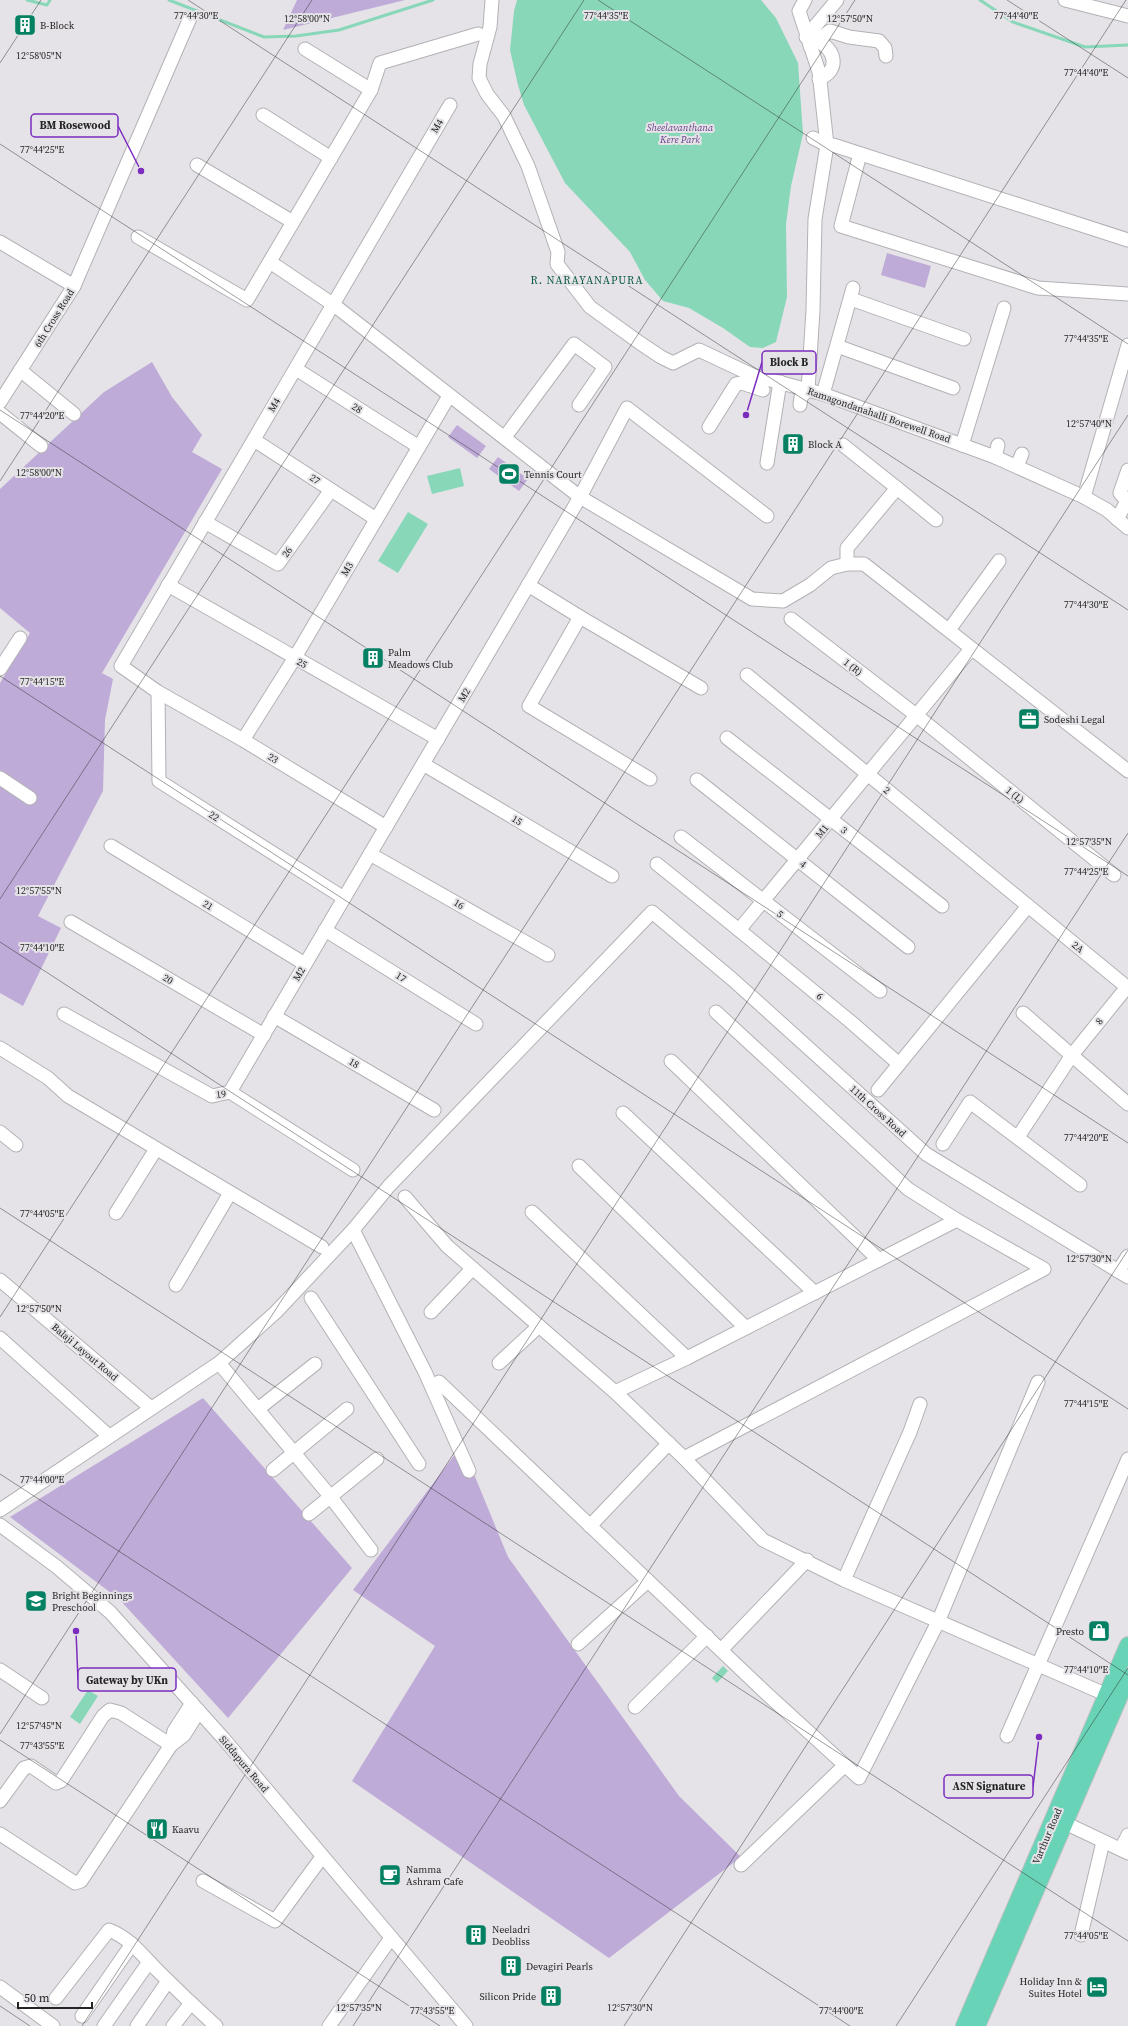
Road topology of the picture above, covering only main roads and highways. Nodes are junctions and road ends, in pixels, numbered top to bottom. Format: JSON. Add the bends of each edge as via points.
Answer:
{"nodes":[{"id":1,"x":1128,"y":1645,"type":"edge"},
{"id":2,"x":1128,"y":1677,"type":"edge"},
{"id":3,"x":1112,"y":1697,"type":"junction"},
{"id":4,"x":964,"y":2026,"type":"edge"},
{"id":5,"x":977,"y":2026,"type":"edge"}],
"edges":[{"from":1,"to":3,"type":"main road","name":"Varthur Road"},
{"from":2,"to":3,"type":"main road","name":"Varthur Road"},
{"from":3,"to":4,"type":"main road","name":"Varthur Road"},
{"from":3,"to":5,"type":"main road","name":"Varthur Road","via":[[1064,1823]]}]}
